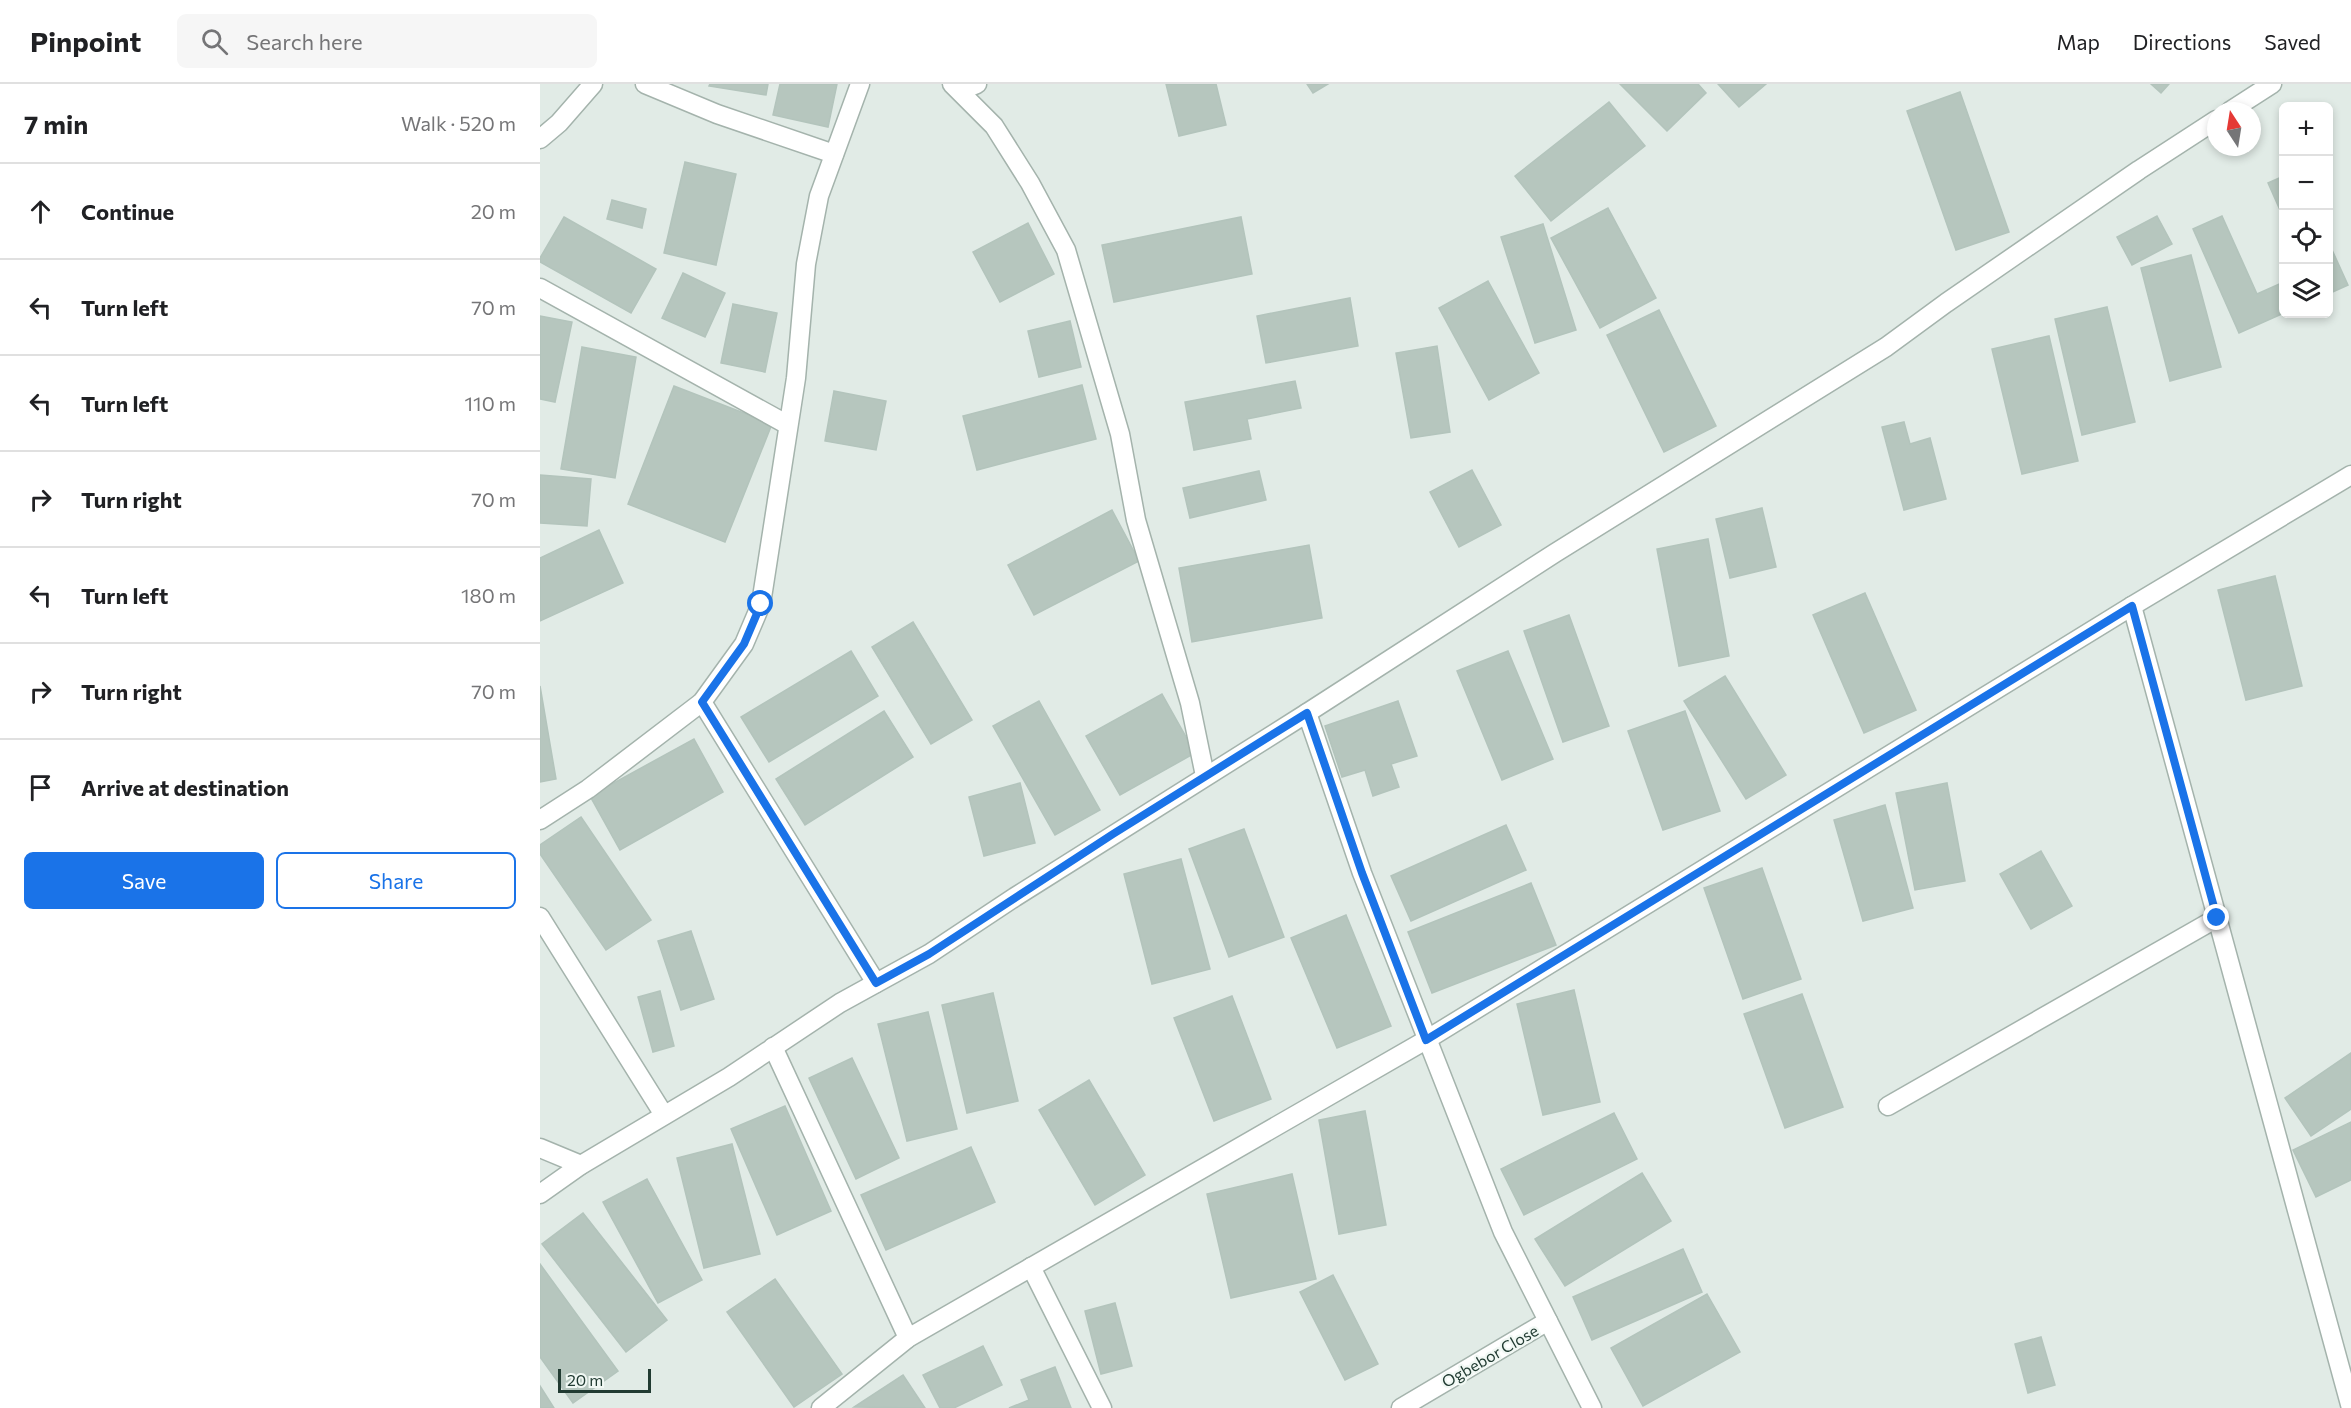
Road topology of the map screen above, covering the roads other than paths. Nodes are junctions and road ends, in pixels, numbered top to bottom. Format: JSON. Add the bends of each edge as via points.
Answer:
{"nodes":[{"id":1,"x":593,"y":84,"type":"edge"},
{"id":2,"x":645,"y":84,"type":"edge"},
{"id":3,"x":860,"y":84,"type":"edge"},
{"id":4,"x":2271,"y":84,"type":"edge"},
{"id":5,"x":963,"y":86,"type":"edge"},
{"id":6,"x":2244,"y":102,"type":"edge"},
{"id":7,"x":2207,"y":126,"type":"edge"},
{"id":8,"x":540,"y":138,"type":"edge"},
{"id":9,"x":834,"y":154,"type":"junction"},
{"id":10,"x":540,"y":288,"type":"edge"},
{"id":11,"x":788,"y":425,"type":"junction"},
{"id":12,"x":2351,"y":475,"type":"edge"},
{"id":13,"x":2132,"y":606,"type":"junction"},
{"id":14,"x":702,"y":702,"type":"junction"},
{"id":15,"x":1307,"y":713,"type":"junction"},
{"id":16,"x":1205,"y":776,"type":"junction"},
{"id":17,"x":540,"y":820,"type":"edge"},
{"id":18,"x":540,"y":917,"type":"edge"},
{"id":19,"x":2217,"y":918,"type":"junction"},
{"id":20,"x":876,"y":983,"type":"junction"},
{"id":21,"x":1426,"y":1040,"type":"junction"},
{"id":22,"x":773,"y":1047,"type":"junction"},
{"id":23,"x":1888,"y":1106,"type":"dead end"},
{"id":24,"x":664,"y":1115,"type":"junction"},
{"id":25,"x":540,"y":1148,"type":"edge"},
{"id":26,"x":581,"y":1165,"type":"junction"},
{"id":27,"x":540,"y":1194,"type":"edge"},
{"id":28,"x":1031,"y":1267,"type":"junction"},
{"id":29,"x":1548,"y":1321,"type":"junction"},
{"id":30,"x":908,"y":1338,"type":"junction"},
{"id":31,"x":821,"y":1408,"type":"edge"},
{"id":32,"x":1102,"y":1408,"type":"edge"},
{"id":33,"x":1401,"y":1408,"type":"edge"},
{"id":34,"x":1592,"y":1408,"type":"edge"},
{"id":35,"x":2351,"y":1408,"type":"edge"}],
"edges":[{"from":1,"to":8,"type":"street","via":[[559,123]]},
{"from":2,"to":9,"type":"street","via":[[717,114]]},
{"from":3,"to":9,"type":"street"},
{"from":4,"to":6,"type":"street"},
{"from":5,"to":16,"type":"street","via":[[1030,183],[1066,250],[1120,434],[1136,520],[1190,703]]},
{"from":7,"to":15,"type":"street","via":[[1886,347]]},
{"from":9,"to":11,"type":"street","via":[[819,196],[806,264]]},
{"from":10,"to":11,"type":"street"},
{"from":11,"to":14,"type":"street","via":[[761,604],[744,644]]},
{"from":12,"to":13,"type":"street"},
{"from":13,"to":19,"type":"street"},
{"from":13,"to":21,"type":"street"},
{"from":14,"to":17,"type":"street","via":[[588,789]]},
{"from":14,"to":20,"type":"street"},
{"from":15,"to":16,"type":"street"},
{"from":15,"to":21,"type":"street","via":[[1362,873]]},
{"from":16,"to":20,"type":"street","via":[[929,954]]},
{"from":18,"to":24,"type":"street"},
{"from":19,"to":23,"type":"street"},
{"from":19,"to":35,"type":"street"},
{"from":20,"to":22,"type":"street"},
{"from":21,"to":28,"type":"street"},
{"from":21,"to":29,"type":"street","via":[[1503,1233]]},
{"from":22,"to":24,"type":"street"},
{"from":22,"to":30,"type":"street"},
{"from":24,"to":26,"type":"street"},
{"from":25,"to":26,"type":"street"},
{"from":26,"to":27,"type":"street"},
{"from":28,"to":30,"type":"street"},
{"from":28,"to":32,"type":"street"},
{"from":29,"to":33,"type":"street","name":"Ogbebor Close"},
{"from":29,"to":34,"type":"street"},
{"from":30,"to":31,"type":"street"}]}
